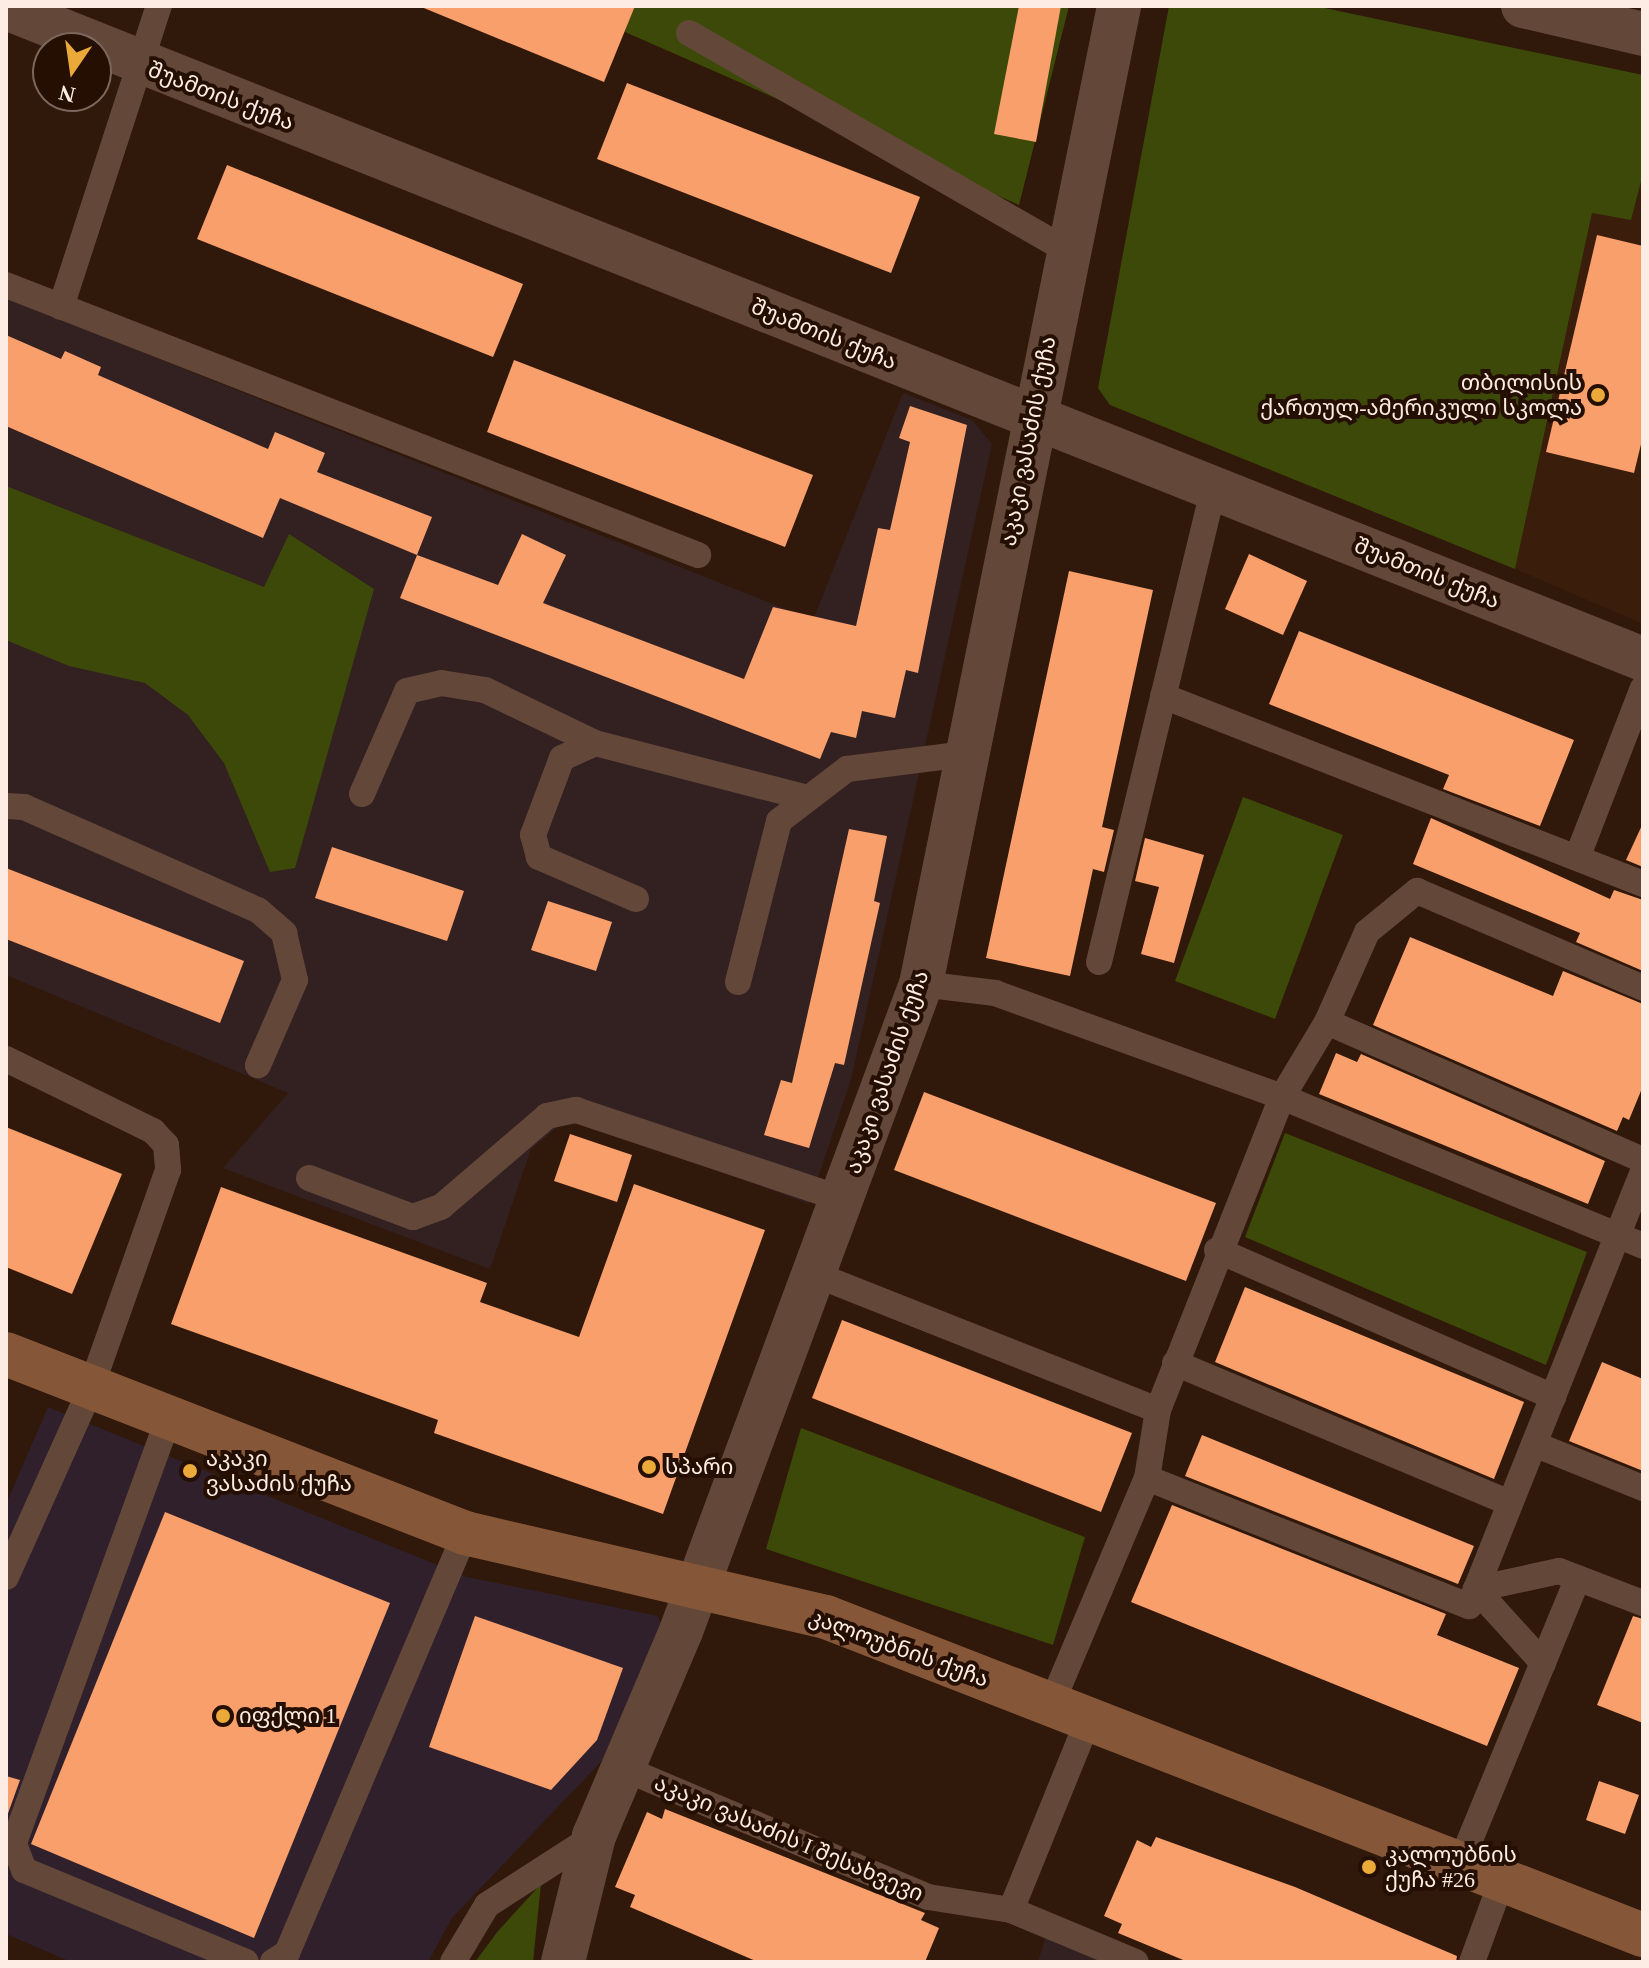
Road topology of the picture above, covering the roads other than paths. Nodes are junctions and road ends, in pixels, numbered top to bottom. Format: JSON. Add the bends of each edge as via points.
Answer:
{"nodes":[{"id":1,"x":159,"y":6,"type":"edge"},
{"id":2,"x":1119,"y":6,"type":"edge"},
{"id":3,"x":1523,"y":6,"type":"edge"},
{"id":4,"x":6,"y":8,"type":"edge"},
{"id":5,"x":689,"y":33,"type":"dead end"},
{"id":6,"x":1643,"y":34,"type":"edge"},
{"id":7,"x":140,"y":65,"type":"junction"},
{"id":8,"x":1066,"y":250,"type":"junction"},
{"id":9,"x":6,"y":285,"type":"edge"},
{"id":10,"x":61,"y":307,"type":"junction"},
{"id":11,"x":1032,"y":417,"type":"junction"},
{"id":12,"x":1213,"y":489,"type":"junction"},
{"id":13,"x":698,"y":555,"type":"dead end"},
{"id":14,"x":1643,"y":659,"type":"edge"},
{"id":15,"x":1643,"y":688,"type":"edge"},
{"id":16,"x":1163,"y":696,"type":"junction"},
{"id":17,"x":595,"y":743,"type":"junction"},
{"id":18,"x":966,"y":754,"type":"junction"},
{"id":19,"x":362,"y":794,"type":"dead end"},
{"id":20,"x":804,"y":797,"type":"junction"},
{"id":21,"x":6,"y":806,"type":"edge"},
{"id":22,"x":1577,"y":858,"type":"junction"},
{"id":23,"x":1643,"y":884,"type":"edge"},
{"id":24,"x":636,"y":899,"type":"dead end"},
{"id":25,"x":1099,"y":962,"type":"dead end"},
{"id":26,"x":738,"y":982,"type":"dead end"},
{"id":27,"x":921,"y":984,"type":"junction"},
{"id":28,"x":1643,"y":988,"type":"edge"},
{"id":29,"x":1327,"y":1022,"type":"junction"},
{"id":30,"x":6,"y":1059,"type":"edge"},
{"id":31,"x":258,"y":1065,"type":"dead end"},
{"id":32,"x":1282,"y":1097,"type":"junction"},
{"id":33,"x":1643,"y":1160,"type":"edge"},
{"id":34,"x":1643,"y":1172,"type":"edge"},
{"id":35,"x":309,"y":1178,"type":"dead end"},
{"id":36,"x":842,"y":1199,"type":"junction"},
{"id":37,"x":1616,"y":1240,"type":"junction"},
{"id":38,"x":1643,"y":1246,"type":"edge"},
{"id":39,"x":1217,"y":1250,"type":"junction"},
{"id":40,"x":814,"y":1274,"type":"junction"},
{"id":41,"x":6,"y":1354,"type":"edge"},
{"id":42,"x":1175,"y":1363,"type":"junction"},
{"id":43,"x":91,"y":1388,"type":"junction"},
{"id":44,"x":1553,"y":1397,"type":"junction"},
{"id":45,"x":1158,"y":1410,"type":"junction"},
{"id":46,"x":169,"y":1417,"type":"junction"},
{"id":47,"x":1534,"y":1444,"type":"junction"},
{"id":48,"x":1147,"y":1478,"type":"junction"},
{"id":49,"x":1643,"y":1488,"type":"edge"},
{"id":50,"x":1510,"y":1503,"type":"junction"},
{"id":51,"x":465,"y":1533,"type":"junction"},
{"id":52,"x":6,"y":1577,"type":"edge"},
{"id":53,"x":1578,"y":1578,"type":"junction"},
{"id":54,"x":697,"y":1586,"type":"junction"},
{"id":55,"x":1476,"y":1589,"type":"junction"},
{"id":56,"x":1643,"y":1603,"type":"edge"},
{"id":57,"x":1543,"y":1663,"type":"junction"},
{"id":58,"x":1069,"y":1712,"type":"junction"},
{"id":59,"x":625,"y":1769,"type":"junction"},
{"id":60,"x":594,"y":1836,"type":"junction"},
{"id":61,"x":1460,"y":1864,"type":"junction"},
{"id":62,"x":1502,"y":1880,"type":"junction"},
{"id":63,"x":1011,"y":1910,"type":"junction"},
{"id":64,"x":1643,"y":1935,"type":"edge"},
{"id":65,"x":246,"y":1962,"type":"edge"},
{"id":66,"x":273,"y":1962,"type":"edge"},
{"id":67,"x":453,"y":1962,"type":"edge"},
{"id":68,"x":563,"y":1962,"type":"edge"},
{"id":69,"x":1136,"y":1962,"type":"edge"},
{"id":70,"x":1472,"y":1962,"type":"edge"}],
"edges":[{"from":1,"to":7,"type":"lane"},
{"from":2,"to":8,"type":"street","name":"აკაკი ვასაძის ქუჩა"},
{"from":3,"to":6,"type":"street"},
{"from":4,"to":7,"type":"street","name":"შუამთის ქუჩა"},
{"from":5,"to":8,"type":"lane"},
{"from":7,"to":10,"type":"lane"},
{"from":7,"to":11,"type":"street","name":"შუამთის ქუჩა"},
{"from":8,"to":11,"type":"street","name":"აკაკი ვასაძის ქუჩა"},
{"from":9,"to":10,"type":"lane"},
{"from":10,"to":13,"type":"lane"},
{"from":11,"to":12,"type":"street","name":"შუამთის ქუჩა"},
{"from":11,"to":18,"type":"street","name":"აკაკი ვასაძის ქუჩა"},
{"from":12,"to":14,"type":"street","name":"შუამთის ქუჩა"},
{"from":12,"to":16,"type":"lane"},
{"from":15,"to":22,"type":"lane"},
{"from":16,"to":22,"type":"lane"},
{"from":16,"to":25,"type":"lane"},
{"from":17,"to":19,"type":"lane","via":[[485,690],[441,683],[407,691]]},
{"from":17,"to":20,"type":"lane"},
{"from":17,"to":24,"type":"lane","via":[[562,758],[533,835],[539,857]]},
{"from":18,"to":20,"type":"lane","via":[[847,769]]},
{"from":18,"to":27,"type":"street","name":"აკაკი ვასაძის ქუჩა"},
{"from":20,"to":26,"type":"lane","via":[[779,821]]},
{"from":21,"to":31,"type":"lane","via":[[24,807],[258,910],[284,933],[295,980]]},
{"from":22,"to":23,"type":"lane"},
{"from":27,"to":32,"type":"lane","via":[[995,993]]},
{"from":27,"to":36,"type":"street","name":"აკაკი ვასაძის ქუჩა"},
{"from":28,"to":29,"type":"lane","via":[[1417,891],[1367,932]]},
{"from":29,"to":32,"type":"lane"},
{"from":29,"to":33,"type":"lane"},
{"from":30,"to":43,"type":"lane","via":[[153,1131],[166,1145],[168,1170]]},
{"from":32,"to":37,"type":"lane"},
{"from":32,"to":39,"type":"lane"},
{"from":34,"to":37,"type":"lane"},
{"from":35,"to":36,"type":"lane","via":[[413,1217],[452,1198],[547,1116],[576,1110]]},
{"from":36,"to":40,"type":"street","name":"აკაკი ვასაძის ქუჩა"},
{"from":37,"to":38,"type":"lane"},
{"from":37,"to":44,"type":"lane"},
{"from":39,"to":42,"type":"lane"},
{"from":39,"to":44,"type":"lane"},
{"from":40,"to":45,"type":"lane"},
{"from":40,"to":54,"type":"street","name":"აკაკი ვასაძის ქუჩა"},
{"from":41,"to":43,"type":"street","name":"კალოუბნის ქუჩა"},
{"from":42,"to":45,"type":"lane"},
{"from":42,"to":50,"type":"lane"},
{"from":43,"to":46,"type":"street","name":"კალოუბნის ქუჩა"},
{"from":43,"to":52,"type":"lane"},
{"from":44,"to":47,"type":"lane"},
{"from":45,"to":48,"type":"lane"},
{"from":46,"to":51,"type":"street","name":"კალოუბნის ქუჩა"},
{"from":46,"to":65,"type":"lane","via":[[14,1844],[24,1870]]},
{"from":47,"to":49,"type":"lane"},
{"from":47,"to":50,"type":"lane"},
{"from":48,"to":55,"type":"lane","via":[[1469,1606]]},
{"from":48,"to":58,"type":"lane"},
{"from":50,"to":55,"type":"lane"},
{"from":51,"to":54,"type":"street","name":"კალოუბნის ქუჩა"},
{"from":51,"to":66,"type":"lane","via":[[287,1953]]},
{"from":53,"to":55,"type":"lane","via":[[1559,1571]]},
{"from":53,"to":56,"type":"lane"},
{"from":53,"to":57,"type":"lane"},
{"from":54,"to":58,"type":"street","name":"კალოუბნის ქუჩა","via":[[826,1617]]},
{"from":54,"to":59,"type":"street","name":"აკაკი ვასაძის ქუჩა"},
{"from":55,"to":57,"type":"lane"},
{"from":57,"to":61,"type":"lane"},
{"from":58,"to":61,"type":"street","name":"კალოუბნის ქუჩა"},
{"from":58,"to":63,"type":"lane"},
{"from":59,"to":60,"type":"street","name":"აკაკი ვასაძის ქუჩა"},
{"from":59,"to":63,"type":"lane","name":"აკაკი ვასაძის I შესახვევი","via":[[928,1897]]},
{"from":60,"to":67,"type":"lane","via":[[487,1905]]},
{"from":60,"to":68,"type":"street","name":"აკაკი ვასაძის ქუჩა"},
{"from":61,"to":62,"type":"street","name":"კალოუბნის ქუჩა"},
{"from":62,"to":64,"type":"street","name":"კალოუბნის ქუჩა"},
{"from":62,"to":70,"type":"lane"},
{"from":63,"to":69,"type":"lane","name":"აკაკი ვასაძის I შესახვევი"}]}
